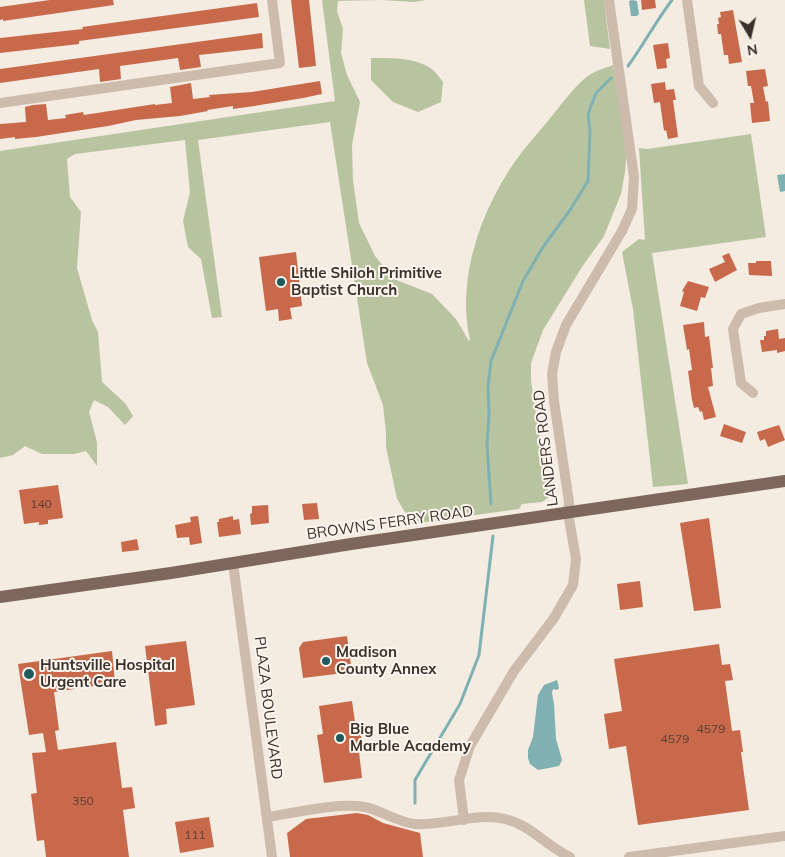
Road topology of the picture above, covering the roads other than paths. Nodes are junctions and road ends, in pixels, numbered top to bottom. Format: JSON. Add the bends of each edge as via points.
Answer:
{"nodes":[{"id":1,"x":272,"y":0,"type":"edge"},
{"id":2,"x":609,"y":0,"type":"edge"},
{"id":3,"x":687,"y":0,"type":"edge"},
{"id":4,"x":0,"y":103,"type":"edge"},
{"id":5,"x":713,"y":103,"type":"dead end"},
{"id":6,"x":785,"y":304,"type":"edge"},
{"id":7,"x":753,"y":393,"type":"dead end"},
{"id":8,"x":785,"y":481,"type":"edge"},
{"id":9,"x":568,"y":513,"type":"junction"},
{"id":10,"x":233,"y":563,"type":"junction"},
{"id":11,"x":0,"y":597,"type":"edge"},
{"id":12,"x":267,"y":817,"type":"junction"},
{"id":13,"x":464,"y":820,"type":"junction"},
{"id":14,"x":785,"y":836,"type":"edge"},
{"id":15,"x":272,"y":857,"type":"edge"},
{"id":16,"x":570,"y":857,"type":"edge"},
{"id":17,"x":629,"y":857,"type":"edge"}],
"edges":[{"from":1,"to":4,"type":"street","via":[[280,63]]},
{"from":2,"to":9,"type":"street","name":"LANDERS ROAD","via":[[634,177],[632,209],[566,325],[556,352],[552,374],[554,401]]},
{"from":3,"to":5,"type":"street","via":[[700,86]]},
{"from":6,"to":7,"type":"street","via":[[741,314],[734,329],[741,383]]},
{"from":8,"to":9,"type":"main road","name":"BROWNS FERRY ROAD"},
{"from":9,"to":10,"type":"main road","name":"BROWNS FERRY ROAD"},
{"from":9,"to":13,"type":"street","name":"LANDERS ROAD","via":[[576,559],[573,585],[554,618],[514,671],[470,746],[459,780]]},
{"from":10,"to":11,"type":"main road","name":"BROWNS FERRY ROAD"},
{"from":10,"to":12,"type":"street","name":"PLAZA BOULEVARD"},
{"from":12,"to":13,"type":"street","via":[[347,805],[365,807],[412,824]]},
{"from":12,"to":15,"type":"street","name":"PLAZA BOULEVARD"},
{"from":13,"to":16,"type":"street","via":[[493,817],[519,823]]},
{"from":14,"to":17,"type":"street"}]}
